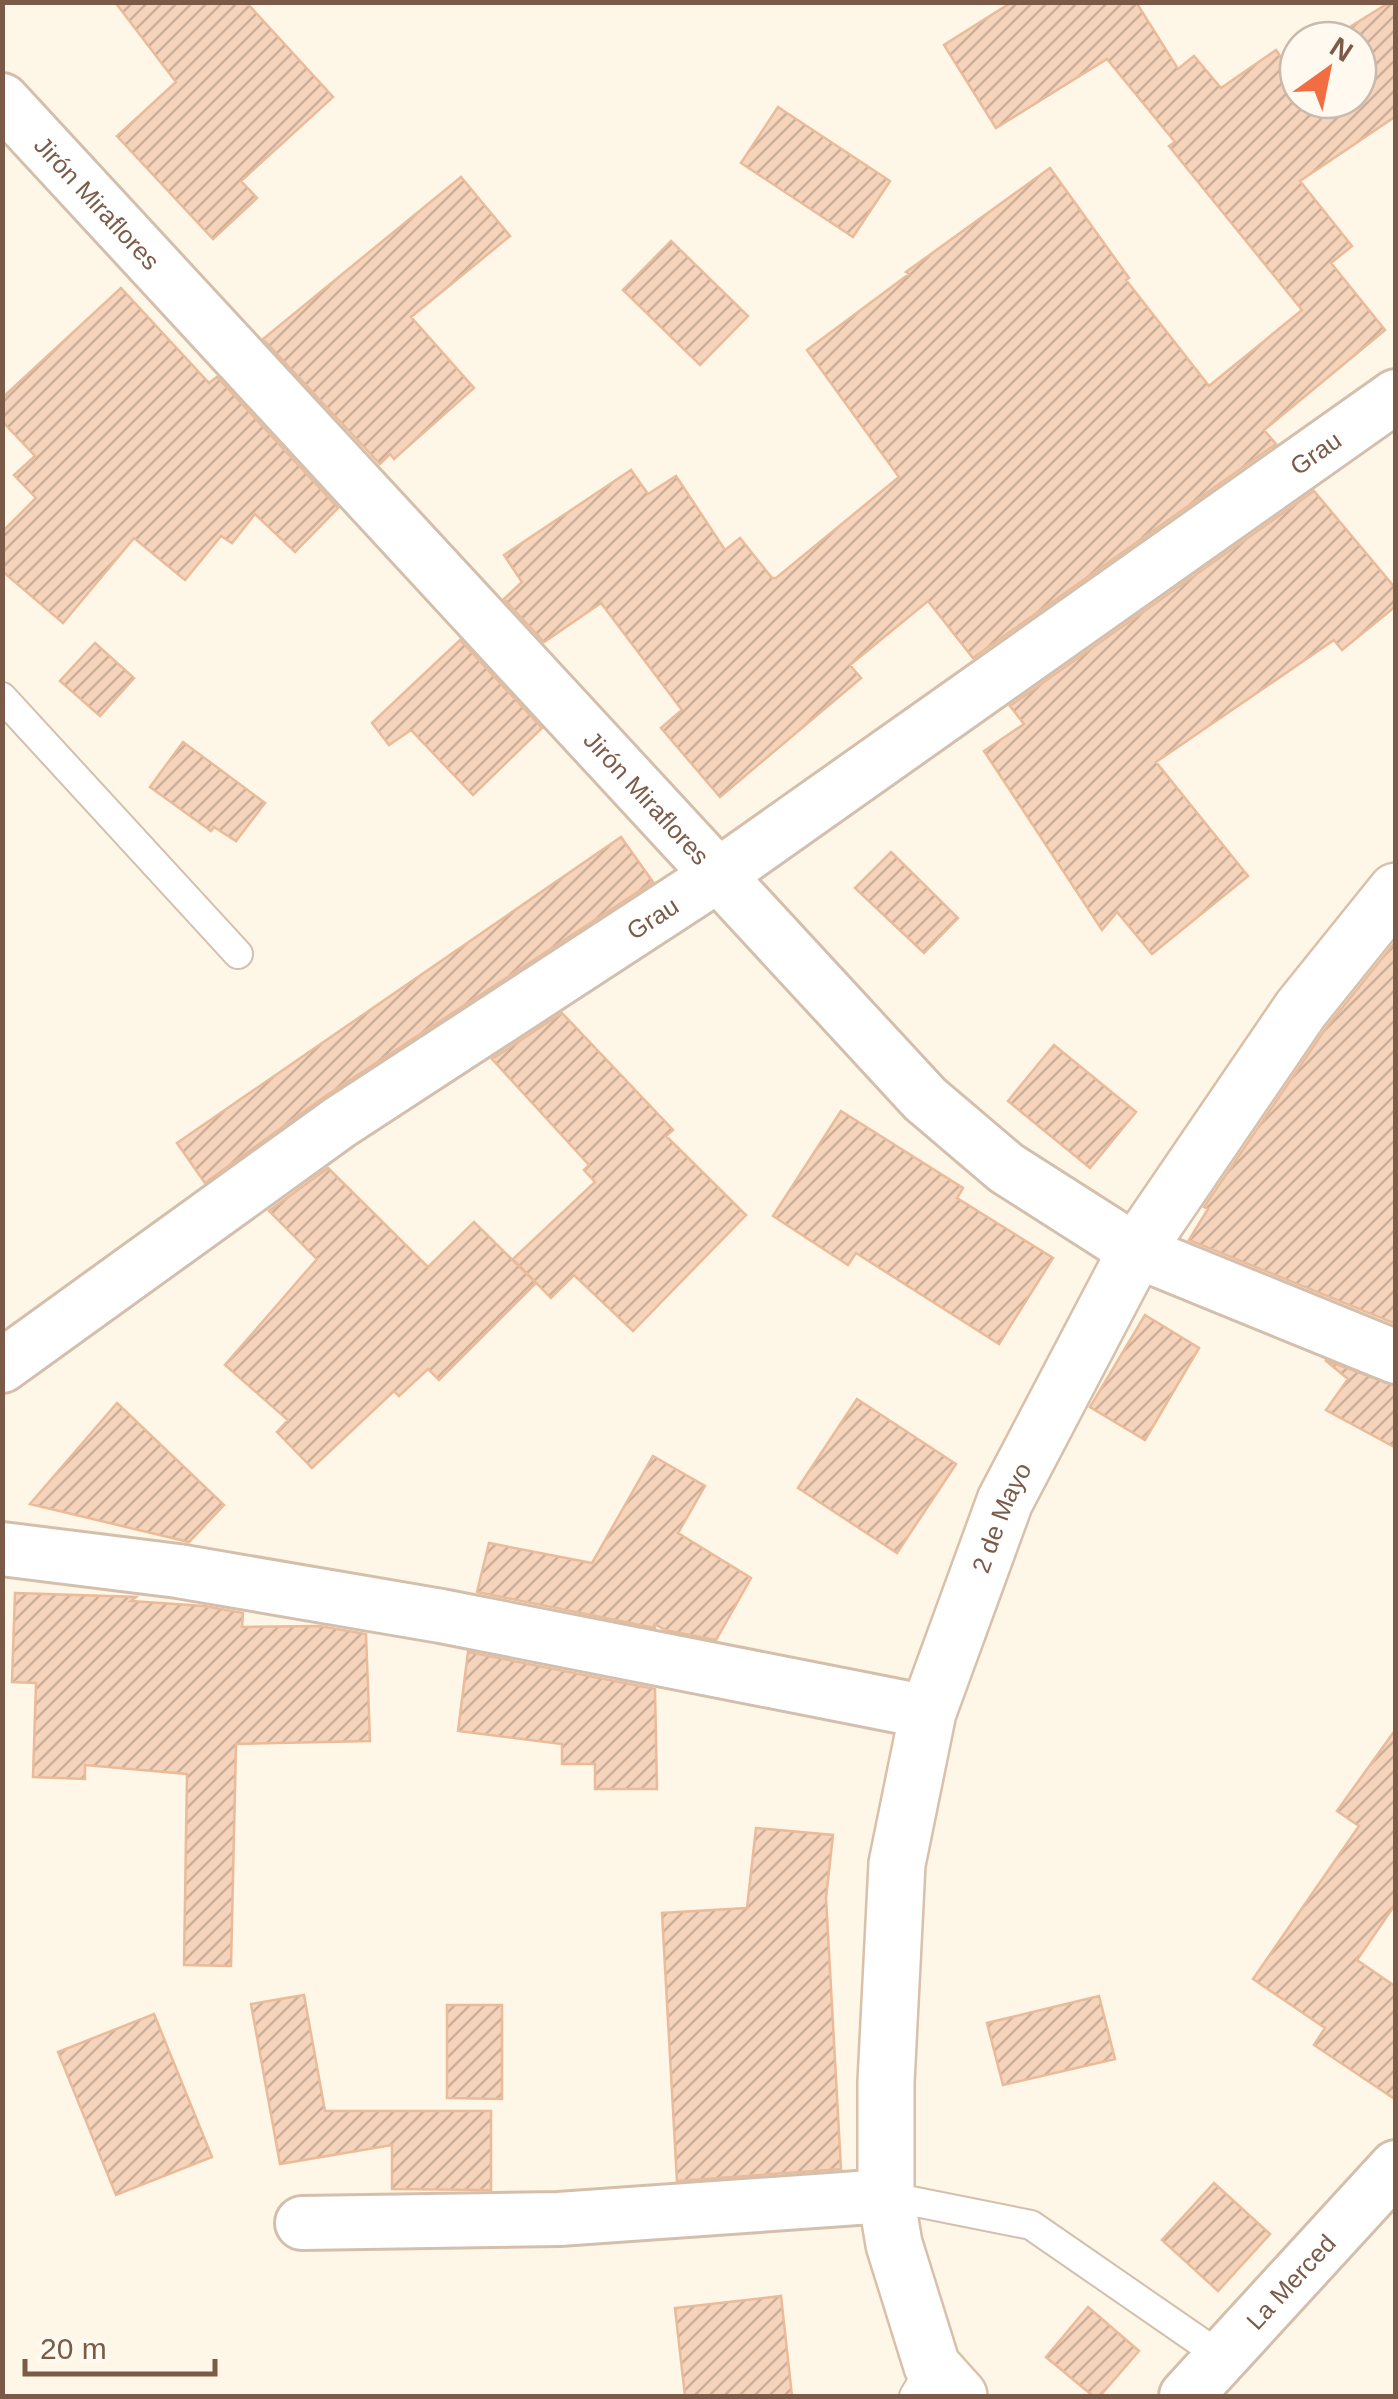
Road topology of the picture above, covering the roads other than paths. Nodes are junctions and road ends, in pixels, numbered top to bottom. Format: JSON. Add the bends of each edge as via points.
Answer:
{"nodes":[{"id":1,"x":2,"y":100,"type":"edge"},
{"id":2,"x":1396,"y":396,"type":"edge"},
{"id":3,"x":2,"y":697,"type":"edge"},
{"id":4,"x":717,"y":876,"type":"junction"},
{"id":5,"x":1396,"y":891,"type":"edge"},
{"id":6,"x":238,"y":954,"type":"dead end"},
{"id":7,"x":1136,"y":1251,"type":"junction"},
{"id":8,"x":1396,"y":1357,"type":"edge"},
{"id":9,"x":2,"y":1366,"type":"edge"},
{"id":10,"x":2,"y":1549,"type":"edge"},
{"id":11,"x":928,"y":1712,"type":"junction"},
{"id":12,"x":1396,"y":2167,"type":"edge"},
{"id":13,"x":890,"y":2220,"type":"junction"},
{"id":14,"x":302,"y":2223,"type":"dead end"},
{"id":15,"x":1222,"y":2357,"type":"junction"},
{"id":16,"x":935,"y":2386,"type":"edge"},
{"id":17,"x":1186,"y":2396,"type":"edge"}],
"edges":[{"from":1,"to":4,"type":"street","name":"Jirón Miraflores"},
{"from":2,"to":4,"type":"street","name":"Grau"},
{"from":3,"to":6,"type":"lane"},
{"from":4,"to":7,"type":"street","name":"Jirón Miraflores","via":[[925,1099],[1006,1168]]},
{"from":4,"to":9,"type":"street","name":"Grau","via":[[340,1122]]},
{"from":5,"to":7,"type":"main road","name":"2 de Mayo","via":[[1301,1009]]},
{"from":7,"to":8,"type":"street","name":"Jirón Miraflores"},
{"from":7,"to":11,"type":"main road","name":"2 de Mayo","via":[[1004,1501]]},
{"from":10,"to":11,"type":"street","via":[[178,1570],[441,1616]]},
{"from":11,"to":13,"type":"main road","name":"2 de Mayo","via":[[897,1864],[886,2082]]},
{"from":12,"to":15,"type":"street","name":"La Merced"},
{"from":13,"to":14,"type":"street"},
{"from":13,"to":15,"type":"lane","via":[[1031,2225]]},
{"from":13,"to":16,"type":"main road","name":"2 de Mayo"},
{"from":15,"to":17,"type":"street","name":"La Merced"}]}
